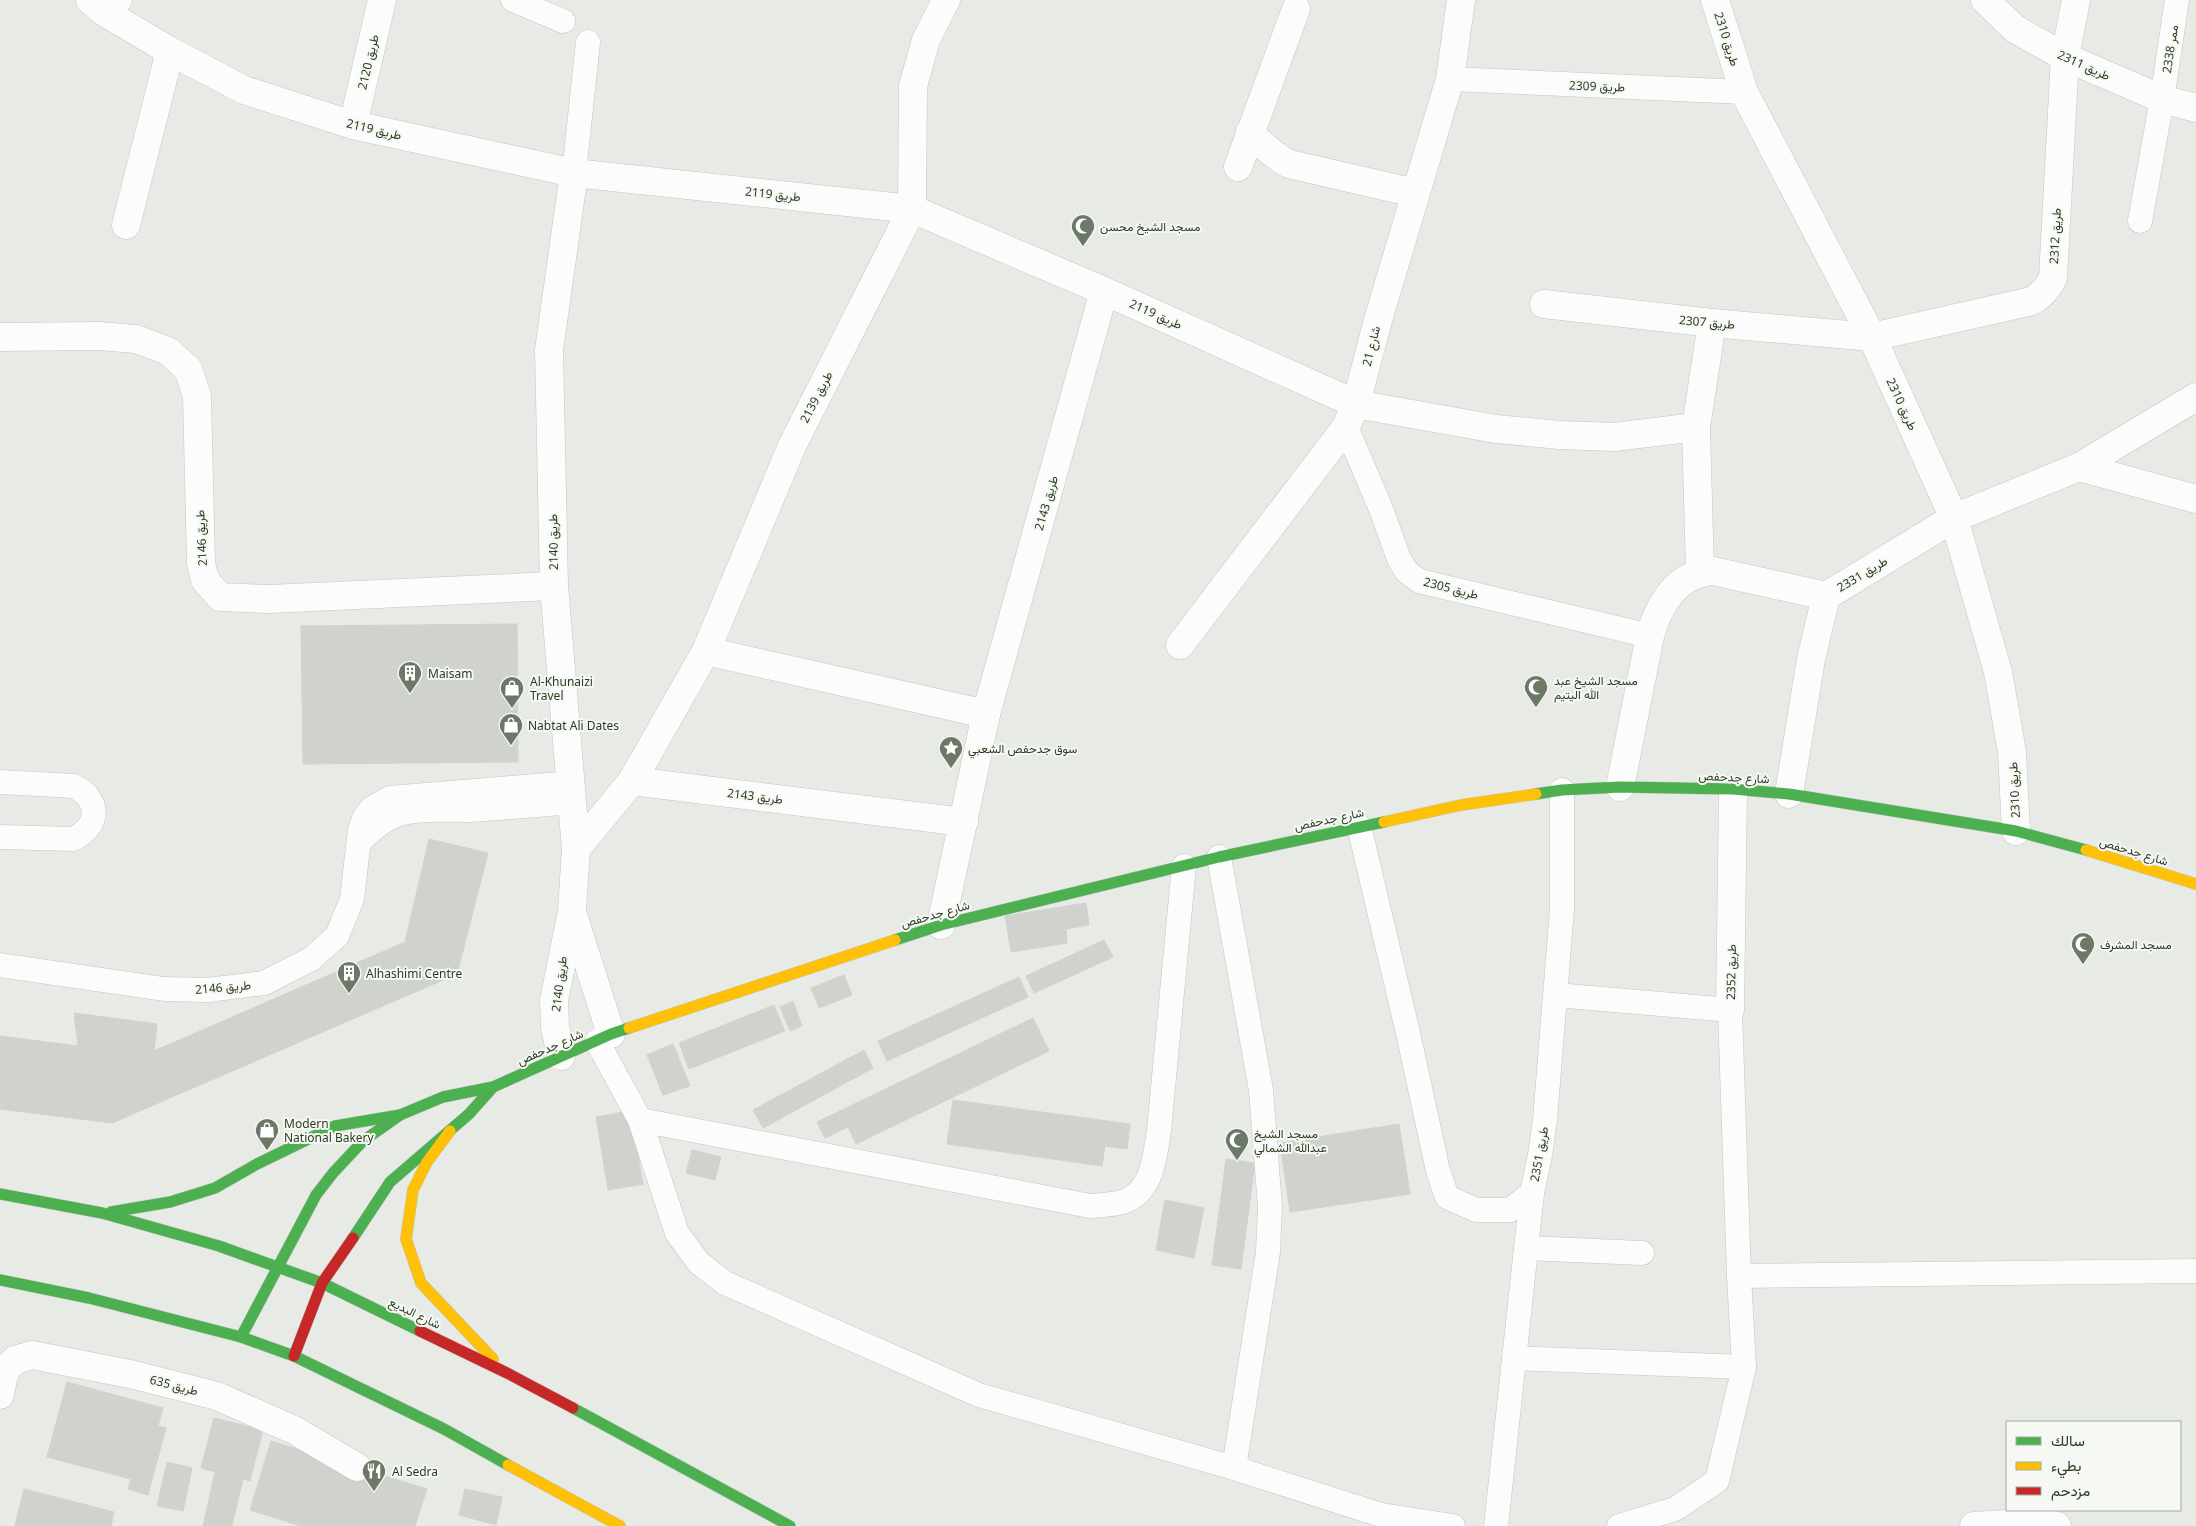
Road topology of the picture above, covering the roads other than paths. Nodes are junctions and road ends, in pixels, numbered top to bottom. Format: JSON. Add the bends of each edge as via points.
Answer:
{"nodes":[{"id":1,"x":382,"y":0,"type":"edge"},
{"id":2,"x":513,"y":0,"type":"edge"},
{"id":3,"x":946,"y":0,"type":"edge"},
{"id":4,"x":1461,"y":0,"type":"edge"},
{"id":5,"x":1715,"y":0,"type":"edge"},
{"id":6,"x":1985,"y":0,"type":"edge"},
{"id":7,"x":2076,"y":0,"type":"edge"},
{"id":8,"x":2178,"y":0,"type":"edge"},
{"id":9,"x":105,"y":4,"type":"edge"},
{"id":10,"x":1296,"y":9,"type":"dead end"},
{"id":11,"x":563,"y":21,"type":"dead end"},
{"id":12,"x":588,"y":42,"type":"dead end"},
{"id":13,"x":170,"y":51,"type":"junction"},
{"id":14,"x":2065,"y":57,"type":"junction"},
{"id":15,"x":1450,"y":79,"type":"junction"},
{"id":16,"x":1744,"y":92,"type":"junction"},
{"id":17,"x":2162,"y":98,"type":"junction"},
{"id":18,"x":2196,"y":108,"type":"edge"},
{"id":19,"x":353,"y":125,"type":"junction"},
{"id":20,"x":1250,"y":132,"type":"junction"},
{"id":21,"x":1238,"y":167,"type":"dead end"},
{"id":22,"x":574,"y":173,"type":"junction"},
{"id":23,"x":1415,"y":193,"type":"junction"},
{"id":24,"x":912,"y":209,"type":"junction"},
{"id":25,"x":2140,"y":221,"type":"dead end"},
{"id":26,"x":126,"y":225,"type":"dead end"},
{"id":27,"x":1104,"y":291,"type":"junction"},
{"id":28,"x":1544,"y":304,"type":"dead end"},
{"id":29,"x":1712,"y":323,"type":"junction"},
{"id":30,"x":0,"y":337,"type":"edge"},
{"id":31,"x":1872,"y":337,"type":"junction"},
{"id":32,"x":2196,"y":397,"type":"edge"},
{"id":33,"x":1351,"y":415,"type":"junction"},
{"id":34,"x":1696,"y":428,"type":"junction"},
{"id":35,"x":2079,"y":467,"type":"junction"},
{"id":36,"x":2196,"y":499,"type":"edge"},
{"id":37,"x":1954,"y":518,"type":"junction"},
{"id":38,"x":1700,"y":572,"type":"junction"},
{"id":39,"x":554,"y":586,"type":"junction"},
{"id":40,"x":1826,"y":596,"type":"junction"},
{"id":41,"x":1650,"y":636,"type":"junction"},
{"id":42,"x":1180,"y":645,"type":"dead end"},
{"id":43,"x":706,"y":651,"type":"junction"},
{"id":44,"x":986,"y":714,"type":"junction"},
{"id":45,"x":632,"y":781,"type":"junction"},
{"id":46,"x":0,"y":782,"type":"edge"},
{"id":47,"x":1620,"y":787,"type":"junction"},
{"id":48,"x":1733,"y":789,"type":"junction"},
{"id":49,"x":1562,"y":790,"type":"junction"},
{"id":50,"x":572,"y":792,"type":"junction"},
{"id":51,"x":1789,"y":794,"type":"junction"},
{"id":52,"x":964,"y":822,"type":"junction"},
{"id":53,"x":1358,"y":826,"type":"junction"},
{"id":54,"x":2016,"y":831,"type":"junction"},
{"id":55,"x":0,"y":837,"type":"edge"},
{"id":56,"x":576,"y":848,"type":"junction"},
{"id":57,"x":1219,"y":857,"type":"junction"},
{"id":58,"x":1184,"y":866,"type":"junction"},
{"id":59,"x":2196,"y":884,"type":"edge"},
{"id":60,"x":572,"y":911,"type":"junction"},
{"id":61,"x":941,"y":925,"type":"junction"},
{"id":62,"x":0,"y":965,"type":"edge"},
{"id":63,"x":1556,"y":995,"type":"junction"},
{"id":64,"x":1730,"y":1010,"type":"junction"},
{"id":65,"x":604,"y":1038,"type":"junction"},
{"id":66,"x":561,"y":1056,"type":"junction"},
{"id":67,"x":493,"y":1088,"type":"junction"},
{"id":68,"x":400,"y":1115,"type":"junction"},
{"id":69,"x":640,"y":1120,"type":"junction"},
{"id":70,"x":450,"y":1131,"type":"junction"},
{"id":71,"x":1532,"y":1193,"type":"junction"},
{"id":72,"x":0,"y":1194,"type":"edge"},
{"id":73,"x":102,"y":1214,"type":"junction"},
{"id":74,"x":1526,"y":1248,"type":"junction"},
{"id":75,"x":1642,"y":1253,"type":"dead end"},
{"id":76,"x":277,"y":1267,"type":"junction"},
{"id":77,"x":2196,"y":1271,"type":"edge"},
{"id":78,"x":1739,"y":1276,"type":"junction"},
{"id":79,"x":0,"y":1280,"type":"edge"},
{"id":80,"x":322,"y":1283,"type":"junction"},
{"id":81,"x":241,"y":1337,"type":"junction"},
{"id":82,"x":294,"y":1356,"type":"junction"},
{"id":83,"x":1514,"y":1358,"type":"junction"},
{"id":84,"x":1744,"y":1367,"type":"junction"},
{"id":85,"x":509,"y":1374,"type":"junction"},
{"id":86,"x":0,"y":1395,"type":"edge"},
{"id":87,"x":357,"y":1467,"type":"dead end"},
{"id":88,"x":1234,"y":1468,"type":"junction"},
{"id":89,"x":620,"y":1526,"type":"edge"},
{"id":90,"x":790,"y":1526,"type":"edge"},
{"id":91,"x":1453,"y":1526,"type":"edge"},
{"id":92,"x":1496,"y":1526,"type":"edge"},
{"id":93,"x":1619,"y":1526,"type":"edge"},
{"id":94,"x":1974,"y":1526,"type":"edge"},
{"id":95,"x":2057,"y":1526,"type":"edge"}],
"edges":[{"from":1,"to":19,"type":"street","name":"طريق 2120"},
{"from":2,"to":11,"type":"lane"},
{"from":3,"to":24,"type":"street","name":"طريق 2139","via":[[926,40],[913,86]]},
{"from":4,"to":15,"type":"street","name":"شارع 21"},
{"from":5,"to":16,"type":"street","name":"طريق 2310"},
{"from":6,"to":14,"type":"street","name":"طريق 2311","via":[[2015,29]]},
{"from":7,"to":14,"type":"street","name":"طريق 2312"},
{"from":8,"to":17,"type":"lane","name":"ممر 2338"},
{"from":9,"to":13,"type":"street","name":"طريق 2119"},
{"from":10,"to":20,"type":"street"},
{"from":12,"to":22,"type":"lane"},
{"from":13,"to":19,"type":"street","name":"طريق 2119","via":[[244,90]]},
{"from":13,"to":26,"type":"street"},
{"from":14,"to":17,"type":"street","name":"طريق 2311"},
{"from":14,"to":31,"type":"street","name":"طريق 2312","via":[[2053,278],[2048,288],[2032,301]]},
{"from":15,"to":16,"type":"lane","name":"طريق 2309"},
{"from":15,"to":23,"type":"street","name":"شارع 21"},
{"from":16,"to":31,"type":"street","name":"طريق 2310"},
{"from":17,"to":18,"type":"street","name":"طريق 2311"},
{"from":17,"to":25,"type":"lane","name":"ممر 2338"},
{"from":19,"to":22,"type":"street","name":"طريق 2119"},
{"from":20,"to":21,"type":"street"},
{"from":20,"to":23,"type":"street","via":[[1274,156],[1289,164]]},
{"from":22,"to":24,"type":"street","name":"طريق 2119"},
{"from":22,"to":39,"type":"street","name":"طريق 2140","via":[[549,350]]},
{"from":23,"to":33,"type":"street","name":"شارع 21"},
{"from":24,"to":27,"type":"street","name":"طريق 2119"},
{"from":24,"to":43,"type":"street","name":"طريق 2139","via":[[792,446]]},
{"from":27,"to":33,"type":"street","name":"طريق 2119"},
{"from":27,"to":44,"type":"street","name":"طريق 2143"},
{"from":28,"to":29,"type":"street","name":"طريق 2307"},
{"from":29,"to":31,"type":"street","name":"طريق 2307"},
{"from":29,"to":34,"type":"street"},
{"from":30,"to":39,"type":"street","name":"طريق 2146","via":[[136,339],[168,351],[188,369],[196,396],[201,563],[206,580],[220,597],[269,599]]},
{"from":31,"to":37,"type":"street","name":"طريق 2310"},
{"from":32,"to":35,"type":"street","name":"طريق 2331"},
{"from":33,"to":34,"type":"street","via":[[1560,435],[1614,437]]},
{"from":33,"to":41,"type":"lane","name":"طريق 2305","via":[[1381,509],[1407,572],[1419,580]]},
{"from":33,"to":42,"type":"street","name":"شارع 21"},
{"from":34,"to":38,"type":"street"},
{"from":35,"to":36,"type":"street"},
{"from":35,"to":37,"type":"street","name":"طريق 2331"},
{"from":37,"to":40,"type":"street","name":"طريق 2331"},
{"from":37,"to":54,"type":"street","name":"طريق 2310","via":[[1998,672],[2012,752]]},
{"from":38,"to":40,"type":"street","via":[[1727,573]]},
{"from":38,"to":41,"type":"street","via":[[1671,591],[1656,614]]},
{"from":39,"to":50,"type":"street","name":"طريق 2140"},
{"from":40,"to":51,"type":"street","name":"طريق 2331","via":[[1811,659]]},
{"from":41,"to":47,"type":"street"},
{"from":43,"to":44,"type":"street"},
{"from":43,"to":45,"type":"street","name":"طريق 2139"},
{"from":44,"to":52,"type":"street","name":"طريق 2143"},
{"from":45,"to":52,"type":"street","name":"طريق 2143"},
{"from":45,"to":56,"type":"street"},
{"from":46,"to":55,"type":"lane","via":[[74,786],[85,792],[94,812],[91,825],[84,834],[73,839]]},
{"from":47,"to":48,"type":"street","name":"شارع جدحفص"},
{"from":47,"to":49,"type":"street","name":"شارع جدحفص"},
{"from":48,"to":51,"type":"street","name":"شارع جدحفص"},
{"from":48,"to":64,"type":"street","name":"طريق 2352"},
{"from":49,"to":53,"type":"street","name":"شارع جدحفص","via":[[1460,805]]},
{"from":49,"to":63,"type":"lane","name":"طريق 2351","via":[[1562,909]]},
{"from":50,"to":56,"type":"street","name":"طريق 2140"},
{"from":50,"to":62,"type":"lane","name":"طريق 2146","via":[[505,808],[399,814],[378,825],[359,843],[352,899],[337,936],[311,959],[264,983],[208,990],[164,989]]},
{"from":51,"to":54,"type":"street","name":"شارع جدحفص"},
{"from":52,"to":61,"type":"street","name":"طريق 2143"},
{"from":53,"to":57,"type":"street","name":"شارع جدحفص"},
{"from":53,"to":71,"type":"lane","name":"طريق 2351","via":[[1447,1198],[1476,1210],[1510,1210]]},
{"from":54,"to":59,"type":"street","name":"شارع جدحفص"},
{"from":56,"to":60,"type":"street","name":"طريق 2140"},
{"from":57,"to":58,"type":"street","name":"شارع جدحفص"},
{"from":57,"to":88,"type":"lane","via":[[1261,1090],[1270,1207],[1268,1252]]},
{"from":58,"to":61,"type":"street","name":"شارع جدحفص"},
{"from":58,"to":69,"type":"lane","via":[[1160,1130],[1153,1169],[1140,1192],[1120,1203],[1090,1206]]},
{"from":60,"to":65,"type":"street","name":"طريق 2140"},
{"from":60,"to":66,"type":"street","name":"طريق 2140","via":[[554,1000]]},
{"from":61,"to":65,"type":"street","name":"شارع جدحفص"},
{"from":63,"to":64,"type":"lane","name":"طريق 2352"},
{"from":63,"to":71,"type":"lane","name":"طريق 2351","via":[[1545,1120]]},
{"from":64,"to":78,"type":"lane"},
{"from":65,"to":66,"type":"street","name":"شارع جدحفص"},
{"from":65,"to":69,"type":"lane"},
{"from":66,"to":67,"type":"street","name":"شارع جدحفص"},
{"from":67,"to":68,"type":"street","name":"شارع جدحفص","via":[[443,1096]]},
{"from":67,"to":70,"type":"street","name":"شارع جدحفص"},
{"from":68,"to":73,"type":"street","via":[[335,1126],[215,1188],[170,1202]]},
{"from":68,"to":76,"type":"street","name":"شارع جدحفص","via":[[363,1141],[332,1173],[316,1195]]},
{"from":69,"to":88,"type":"lane","via":[[677,1233],[700,1263],[725,1283],[979,1395]]},
{"from":70,"to":80,"type":"street","name":"شارع جدحفص","via":[[390,1182]]},
{"from":70,"to":85,"type":"street","via":[[413,1190],[406,1239],[421,1283]]},
{"from":71,"to":74,"type":"lane"},
{"from":72,"to":73,"type":"street","name":"شارع البديع"},
{"from":73,"to":76,"type":"street","name":"شارع البديع","via":[[219,1246]]},
{"from":74,"to":75,"type":"lane"},
{"from":74,"to":83,"type":"lane"},
{"from":76,"to":80,"type":"street","name":"شارع البديع"},
{"from":76,"to":81,"type":"street","name":"شارع جدحفص"},
{"from":77,"to":78,"type":"lane"},
{"from":78,"to":84,"type":"lane"},
{"from":79,"to":81,"type":"street","via":[[89,1298]]},
{"from":80,"to":82,"type":"street","name":"شارع جدحفص"},
{"from":80,"to":85,"type":"street","name":"شارع البديع"},
{"from":81,"to":82,"type":"street"},
{"from":82,"to":89,"type":"street","via":[[444,1429]]},
{"from":83,"to":84,"type":"lane"},
{"from":83,"to":92,"type":"lane"},
{"from":84,"to":93,"type":"lane","via":[[1717,1481],[1675,1509]]},
{"from":85,"to":90,"type":"street","name":"شارع البديع"},
{"from":86,"to":87,"type":"street","name":"طريق 635","via":[[9,1366],[15,1360],[32,1355],[130,1374],[217,1396],[294,1430]]},
{"from":88,"to":91,"type":"lane","via":[[1381,1515]]},
{"from":94,"to":95,"type":"street","via":[[2039,1522]]}]}
